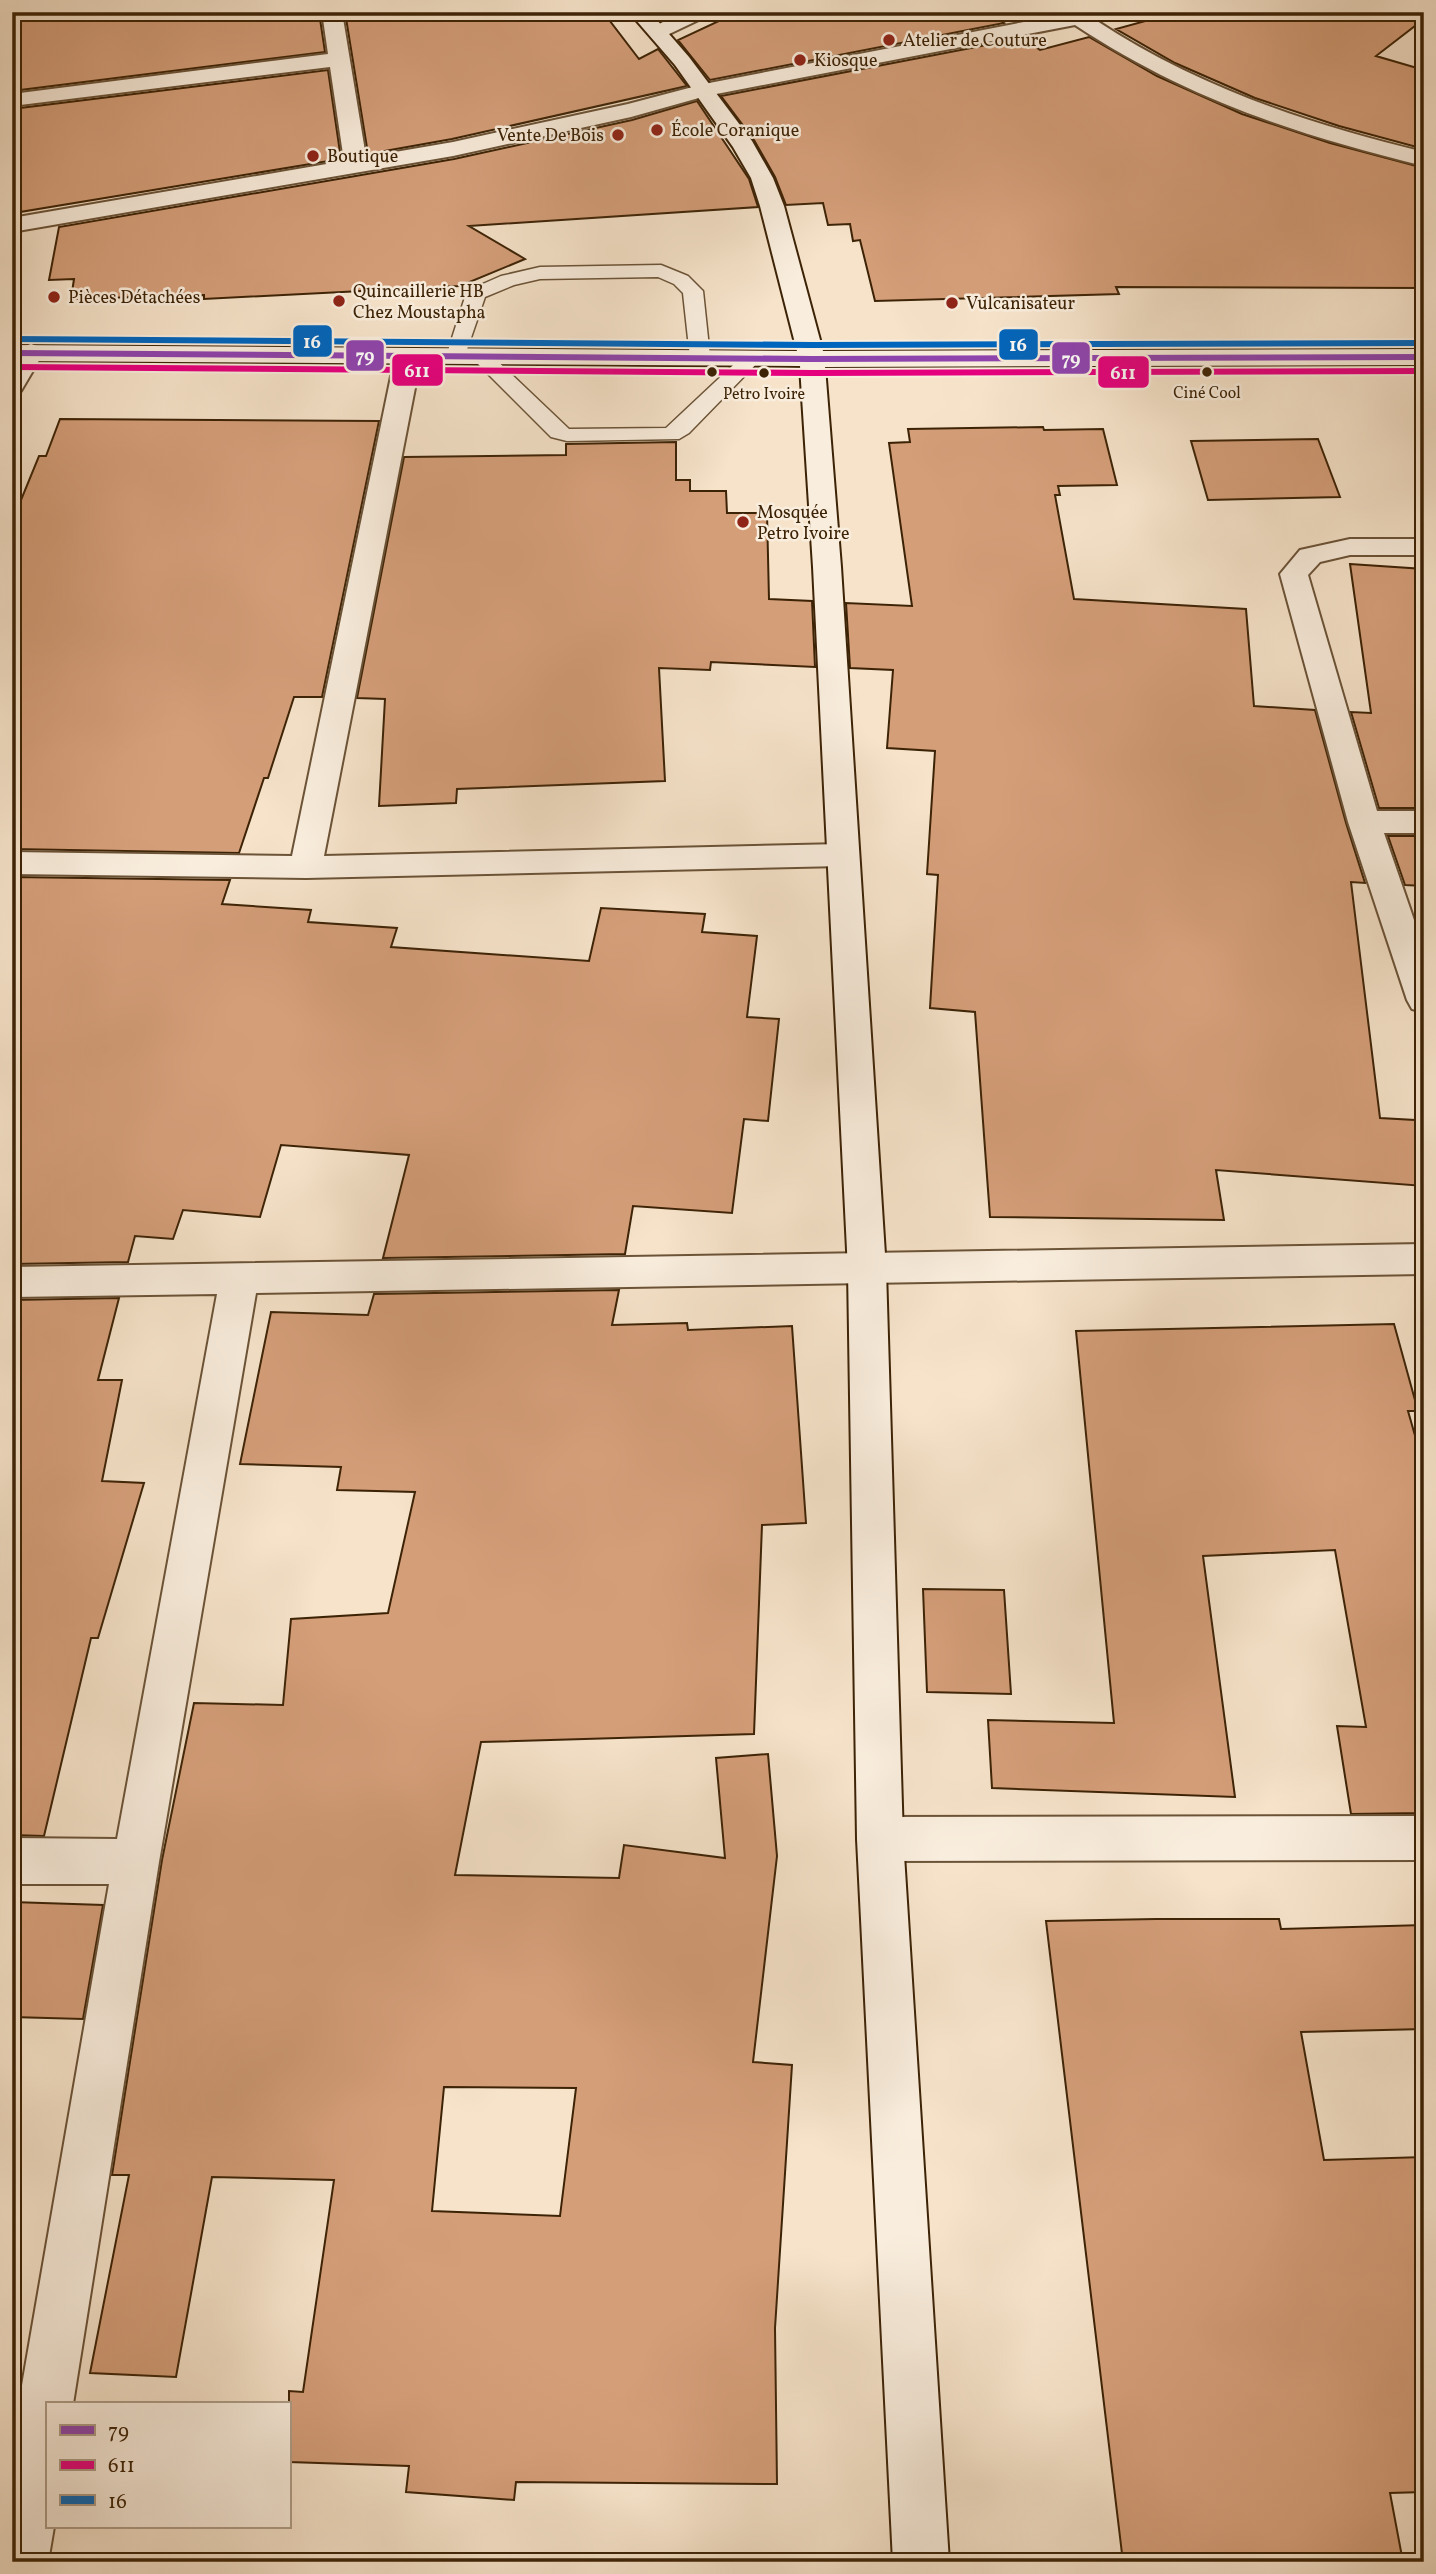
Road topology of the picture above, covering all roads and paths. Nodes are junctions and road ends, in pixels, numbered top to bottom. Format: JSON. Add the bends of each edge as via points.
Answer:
{"nodes":[{"id":1,"x":331,"y":12,"type":"edge"},
{"id":2,"x":639,"y":12,"type":"edge"},
{"id":3,"x":700,"y":12,"type":"edge"},
{"id":4,"x":1109,"y":12,"type":"edge"},
{"id":5,"x":1417,"y":12,"type":"edge"},
{"id":6,"x":1424,"y":15,"type":"edge"},
{"id":7,"x":1079,"y":18,"type":"junction"},
{"id":8,"x":658,"y":32,"type":"junction"},
{"id":9,"x":340,"y":59,"type":"junction"},
{"id":10,"x":704,"y":90,"type":"junction"},
{"id":11,"x":12,"y":100,"type":"edge"},
{"id":12,"x":1424,"y":159,"type":"edge"},
{"id":13,"x":356,"y":166,"type":"junction"},
{"id":14,"x":12,"y":225,"type":"edge"},
{"id":15,"x":21,"y":352,"type":"edge"},
{"id":16,"x":753,"y":356,"type":"junction"},
{"id":17,"x":408,"y":357,"type":"junction"},
{"id":18,"x":456,"y":357,"type":"junction"},
{"id":19,"x":482,"y":357,"type":"junction"},
{"id":20,"x":700,"y":357,"type":"junction"},
{"id":21,"x":1424,"y":357,"type":"edge"},
{"id":22,"x":812,"y":359,"type":"junction"},
{"id":23,"x":12,"y":386,"type":"edge"},
{"id":24,"x":1424,"y":547,"type":"edge"},
{"id":25,"x":1364,"y":822,"type":"junction"},
{"id":26,"x":1424,"y":822,"type":"edge"},
{"id":27,"x":842,"y":855,"type":"junction"},
{"id":28,"x":12,"y":863,"type":"edge"},
{"id":29,"x":306,"y":867,"type":"junction"},
{"id":30,"x":1424,"y":1000,"type":"edge"},
{"id":31,"x":1424,"y":1259,"type":"edge"},
{"id":32,"x":867,"y":1270,"type":"junction"},
{"id":33,"x":239,"y":1280,"type":"junction"},
{"id":34,"x":12,"y":1282,"type":"edge"},
{"id":35,"x":1424,"y":1838,"type":"edge"},
{"id":36,"x":880,"y":1839,"type":"junction"},
{"id":37,"x":12,"y":1861,"type":"edge"},
{"id":38,"x":136,"y":1862,"type":"junction"},
{"id":39,"x":47,"y":2402,"type":"edge"},
{"id":40,"x":46,"y":2405,"type":"edge"},
{"id":41,"x":20,"y":2562,"type":"edge"},
{"id":42,"x":921,"y":2562,"type":"edge"}],
"edges":[{"from":1,"to":9,"type":"street"},
{"from":2,"to":8,"type":"street"},
{"from":3,"to":8,"type":"street"},
{"from":4,"to":7,"type":"street"},
{"from":5,"to":6,"type":"street"},
{"from":7,"to":10,"type":"street"},
{"from":7,"to":12,"type":"street","via":[[1119,47],[1237,105],[1345,140]]},
{"from":8,"to":10,"type":"street"},
{"from":9,"to":11,"type":"street"},
{"from":9,"to":13,"type":"street"},
{"from":10,"to":13,"type":"street","via":[[541,131]]},
{"from":10,"to":22,"type":"street","via":[[762,178]]},
{"from":13,"to":14,"type":"street"},
{"from":15,"to":17,"type":"street"},
{"from":15,"to":23,"type":"street"},
{"from":16,"to":19,"type":"lane","via":[[671,434],[567,435]]},
{"from":16,"to":20,"type":"street"},
{"from":16,"to":22,"type":"street"},
{"from":17,"to":18,"type":"street"},
{"from":17,"to":29,"type":"street"},
{"from":18,"to":19,"type":"street"},
{"from":18,"to":20,"type":"lane","via":[[477,294],[508,280],[540,272],[660,271],[693,291]]},
{"from":19,"to":20,"type":"street"},
{"from":21,"to":22,"type":"street"},
{"from":22,"to":27,"type":"street"},
{"from":24,"to":25,"type":"street","via":[[1350,547],[1310,556],[1294,574]]},
{"from":25,"to":26,"type":"street"},
{"from":25,"to":30,"type":"street"},
{"from":27,"to":29,"type":"street"},
{"from":27,"to":32,"type":"street"},
{"from":28,"to":29,"type":"street"},
{"from":31,"to":32,"type":"street"},
{"from":32,"to":33,"type":"street"},
{"from":32,"to":36,"type":"street"},
{"from":33,"to":34,"type":"street"},
{"from":33,"to":38,"type":"street"},
{"from":35,"to":36,"type":"street"},
{"from":36,"to":42,"type":"street"},
{"from":37,"to":38,"type":"street"},
{"from":38,"to":39,"type":"street"},
{"from":40,"to":41,"type":"street"}]}
